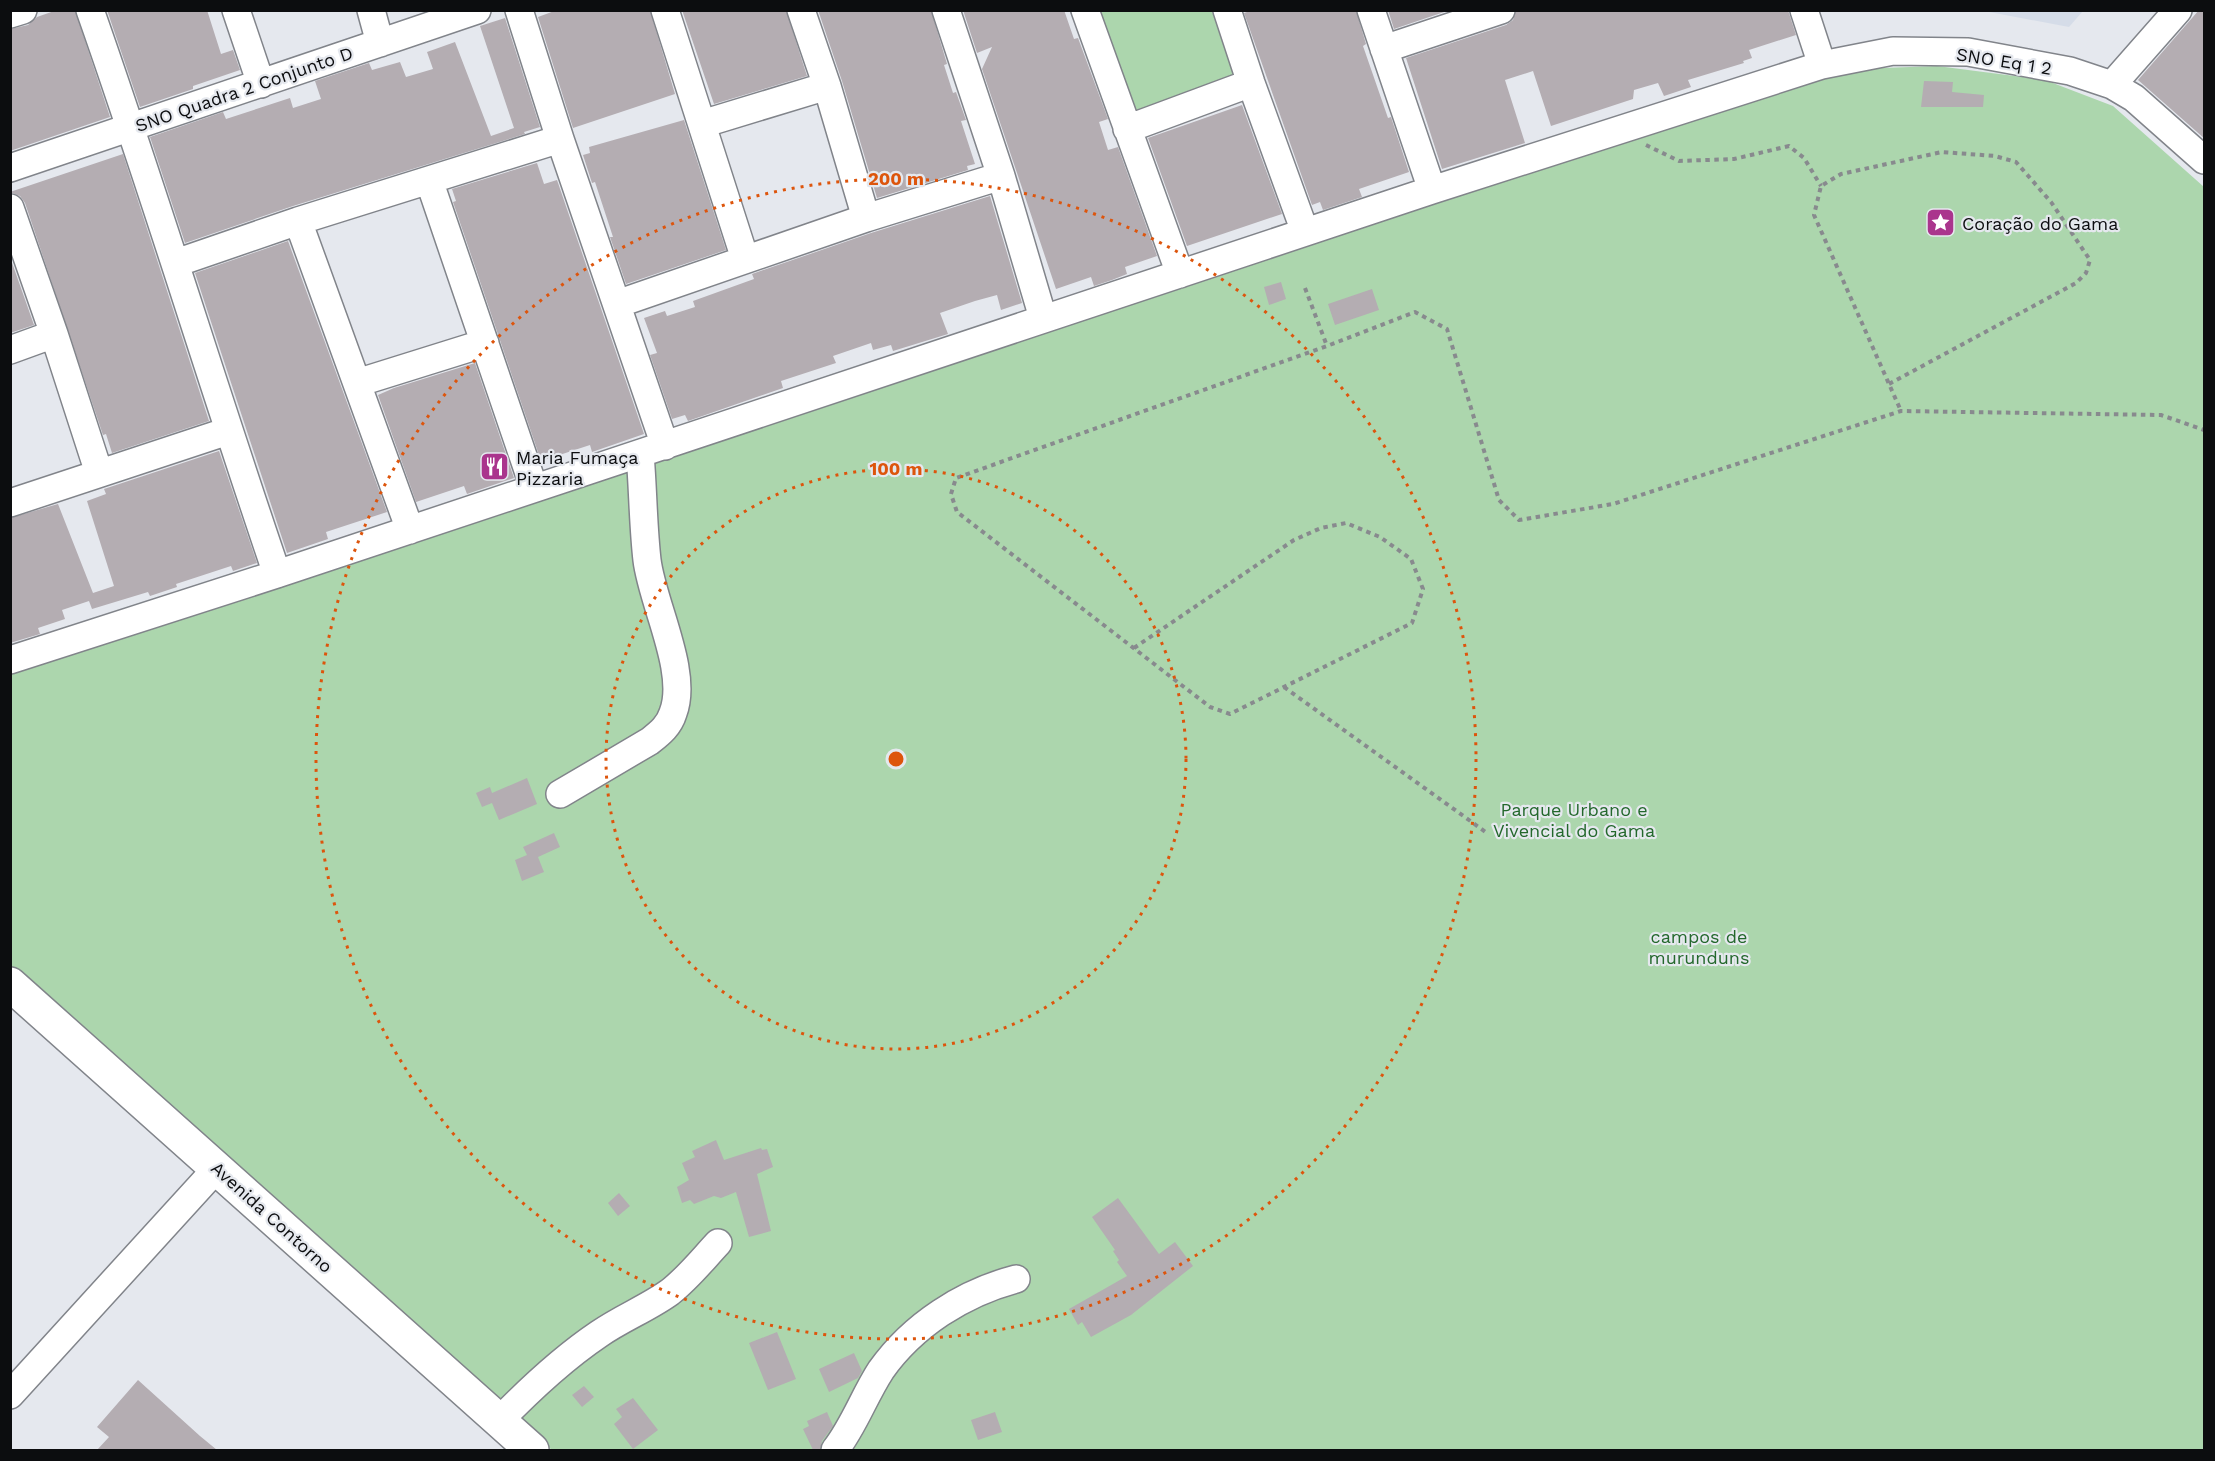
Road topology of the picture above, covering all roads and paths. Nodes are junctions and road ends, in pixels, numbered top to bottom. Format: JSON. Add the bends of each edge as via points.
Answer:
{"nodes":[{"id":1,"x":23,"y":10,"type":"edge"},
{"id":2,"x":90,"y":10,"type":"edge"},
{"id":3,"x":236,"y":10,"type":"edge"},
{"id":4,"x":371,"y":10,"type":"edge"},
{"id":5,"x":477,"y":10,"type":"edge"},
{"id":6,"x":519,"y":10,"type":"edge"},
{"id":7,"x":665,"y":10,"type":"edge"},
{"id":8,"x":801,"y":10,"type":"edge"},
{"id":9,"x":946,"y":10,"type":"edge"},
{"id":10,"x":1085,"y":10,"type":"edge"},
{"id":11,"x":1227,"y":10,"type":"edge"},
{"id":12,"x":1371,"y":10,"type":"edge"},
{"id":13,"x":1501,"y":10,"type":"edge"},
{"id":14,"x":1804,"y":10,"type":"edge"},
{"id":15,"x":2178,"y":10,"type":"edge"},
{"id":16,"x":10,"y":15,"type":"edge"},
{"id":17,"x":380,"y":43,"type":"junction"},
{"id":18,"x":1384,"y":48,"type":"junction"},
{"id":19,"x":1822,"y":64,"type":"junction"},
{"id":20,"x":1251,"y":83,"type":"junction"},
{"id":21,"x":261,"y":84,"type":"junction"},
{"id":22,"x":2112,"y":85,"type":"junction"},
{"id":23,"x":826,"y":86,"type":"junction"},
{"id":24,"x":702,"y":124,"type":"junction"},
{"id":25,"x":131,"y":127,"type":"junction"},
{"id":26,"x":1127,"y":129,"type":"junction"},
{"id":27,"x":1616,"y":130,"type":"junction"},
{"id":28,"x":560,"y":139,"type":"junction"},
{"id":29,"x":2205,"y":160,"type":"edge"},
{"id":30,"x":10,"y":168,"type":"edge"},
{"id":31,"x":1001,"y":176,"type":"junction"},
{"id":32,"x":429,"y":180,"type":"junction"},
{"id":33,"x":1821,"y":186,"type":"junction"},
{"id":34,"x":1432,"y":190,"type":"junction"},
{"id":35,"x":10,"y":208,"type":"edge"},
{"id":36,"x":866,"y":219,"type":"junction"},
{"id":37,"x":298,"y":221,"type":"junction"},
{"id":38,"x":1305,"y":232,"type":"junction"},
{"id":39,"x":745,"y":259,"type":"junction"},
{"id":40,"x":176,"y":263,"type":"junction"},
{"id":41,"x":1180,"y":273,"type":"junction"},
{"id":42,"x":1305,"y":288,"type":"dead end"},
{"id":43,"x":617,"y":304,"type":"junction"},
{"id":44,"x":1043,"y":318,"type":"junction"},
{"id":45,"x":54,"y":334,"type":"junction"},
{"id":46,"x":485,"y":343,"type":"junction"},
{"id":47,"x":1327,"y":346,"type":"junction"},
{"id":48,"x":10,"y":350,"type":"edge"},
{"id":49,"x":357,"y":383,"type":"junction"},
{"id":50,"x":1889,"y":384,"type":"junction"},
{"id":51,"x":1901,"y":411,"type":"junction"},
{"id":52,"x":2205,"y":430,"type":"edge"},
{"id":53,"x":228,"y":431,"type":"junction"},
{"id":54,"x":652,"y":450,"type":"junction"},
{"id":55,"x":99,"y":473,"type":"junction"},
{"id":56,"x":534,"y":488,"type":"junction"},
{"id":57,"x":10,"y":503,"type":"edge"},
{"id":58,"x":410,"y":530,"type":"junction"},
{"id":59,"x":277,"y":574,"type":"junction"},
{"id":60,"x":1134,"y":648,"type":"junction"},
{"id":61,"x":10,"y":660,"type":"edge"},
{"id":62,"x":1284,"y":687,"type":"junction"},
{"id":63,"x":560,"y":794,"type":"dead end"},
{"id":64,"x":1487,"y":832,"type":"dead end"},
{"id":65,"x":10,"y":984,"type":"edge"},
{"id":66,"x":217,"y":1168,"type":"junction"},
{"id":67,"x":718,"y":1243,"type":"dead end"},
{"id":68,"x":1016,"y":1279,"type":"dead end"},
{"id":69,"x":10,"y":1395,"type":"edge"},
{"id":70,"x":499,"y":1421,"type":"junction"},
{"id":71,"x":532,"y":1450,"type":"edge"},
{"id":72,"x":835,"y":1450,"type":"edge"}],
"edges":[{"from":1,"to":16,"type":"street"},
{"from":2,"to":25,"type":"street"},
{"from":3,"to":21,"type":"street"},
{"from":4,"to":17,"type":"street"},
{"from":5,"to":17,"type":"street","name":"SNO Quadra 2 Conjunto D"},
{"from":6,"to":28,"type":"street"},
{"from":7,"to":24,"type":"street"},
{"from":8,"to":23,"type":"street"},
{"from":9,"to":31,"type":"street"},
{"from":10,"to":26,"type":"street"},
{"from":11,"to":20,"type":"street"},
{"from":12,"to":18,"type":"street"},
{"from":13,"to":18,"type":"street"},
{"from":14,"to":19,"type":"street"},
{"from":15,"to":22,"type":"street"},
{"from":17,"to":21,"type":"street","name":"SNO Quadra 2 Conjunto D"},
{"from":18,"to":34,"type":"street"},
{"from":19,"to":22,"type":"street","name":"SNO Eq 1 2","via":[[1893,51],[1968,52],[2070,71]]},
{"from":19,"to":27,"type":"street","name":"SNO Eq 1 2"},
{"from":20,"to":26,"type":"street"},
{"from":20,"to":38,"type":"street"},
{"from":21,"to":25,"type":"street","name":"SNO Quadra 2 Conjunto D"},
{"from":22,"to":29,"type":"street","name":"SNO Eq 1 2","via":[[2134,98]]},
{"from":23,"to":24,"type":"street"},
{"from":23,"to":36,"type":"street"},
{"from":24,"to":39,"type":"street"},
{"from":25,"to":30,"type":"street","name":"SNO Quadra 2 Conjunto D"},
{"from":25,"to":40,"type":"street"},
{"from":26,"to":41,"type":"street"},
{"from":27,"to":33,"type":"path","via":[[1679,161],[1734,159],[1789,146],[1804,158]]},
{"from":27,"to":34,"type":"street","name":"SNO Eq 1 2"},
{"from":28,"to":32,"type":"street"},
{"from":28,"to":43,"type":"street"},
{"from":31,"to":36,"type":"street"},
{"from":31,"to":44,"type":"street"},
{"from":32,"to":37,"type":"street"},
{"from":32,"to":46,"type":"street"},
{"from":33,"to":50,"type":"path","via":[[1815,215]]},
{"from":33,"to":50,"type":"path","via":[[1841,174],[1942,152],[2006,159],[2016,162],[2051,202],[2090,260],[2086,273],[2076,284]]},
{"from":34,"to":38,"type":"street","name":"SNO Eq 1 2"},
{"from":35,"to":45,"type":"street"},
{"from":36,"to":39,"type":"street"},
{"from":37,"to":40,"type":"street"},
{"from":37,"to":49,"type":"street"},
{"from":38,"to":41,"type":"street","name":"SNO Eq 1 2"},
{"from":39,"to":43,"type":"street"},
{"from":40,"to":53,"type":"street"},
{"from":41,"to":44,"type":"street","name":"SNO Eq 1 2"},
{"from":42,"to":47,"type":"path"},
{"from":43,"to":54,"type":"street"},
{"from":44,"to":54,"type":"street","name":"SNO Eq 1 2"},
{"from":45,"to":48,"type":"street"},
{"from":45,"to":55,"type":"street"},
{"from":46,"to":49,"type":"street"},
{"from":46,"to":56,"type":"street"},
{"from":47,"to":51,"type":"path","via":[[1415,312],[1447,329],[1499,501],[1519,520],[1612,504]]},
{"from":47,"to":60,"type":"path","via":[[956,478],[951,494],[957,512]]},
{"from":49,"to":58,"type":"street"},
{"from":50,"to":51,"type":"path"},
{"from":51,"to":52,"type":"path","via":[[2161,415]]},
{"from":53,"to":55,"type":"street"},
{"from":53,"to":59,"type":"street"},
{"from":54,"to":56,"type":"street","name":"SNO Eq 1 2"},
{"from":54,"to":63,"type":"street","via":[[647,561],[675,673],[674,712],[650,741]]},
{"from":55,"to":57,"type":"street"},
{"from":56,"to":58,"type":"street","name":"SNO Eq 1 2"},
{"from":58,"to":59,"type":"street","name":"SNO Eq 1 2"},
{"from":59,"to":61,"type":"street","name":"SNO Eq 1 2"},
{"from":60,"to":62,"type":"path","via":[[1210,707],[1230,714]]},
{"from":60,"to":62,"type":"path","via":[[1294,540],[1321,528],[1346,523],[1380,537],[1411,559],[1423,589],[1412,623]]},
{"from":62,"to":64,"type":"path"},
{"from":65,"to":66,"type":"main road","name":"Avenida Contorno"},
{"from":66,"to":69,"type":"street"},
{"from":66,"to":70,"type":"main road","name":"Avenida Contorno"},
{"from":67,"to":70,"type":"street","via":[[670,1291],[563,1360]]},
{"from":68,"to":72,"type":"street","via":[[957,1302],[906,1341],[881,1371]]},
{"from":70,"to":71,"type":"main road","name":"Avenida Contorno"}]}
